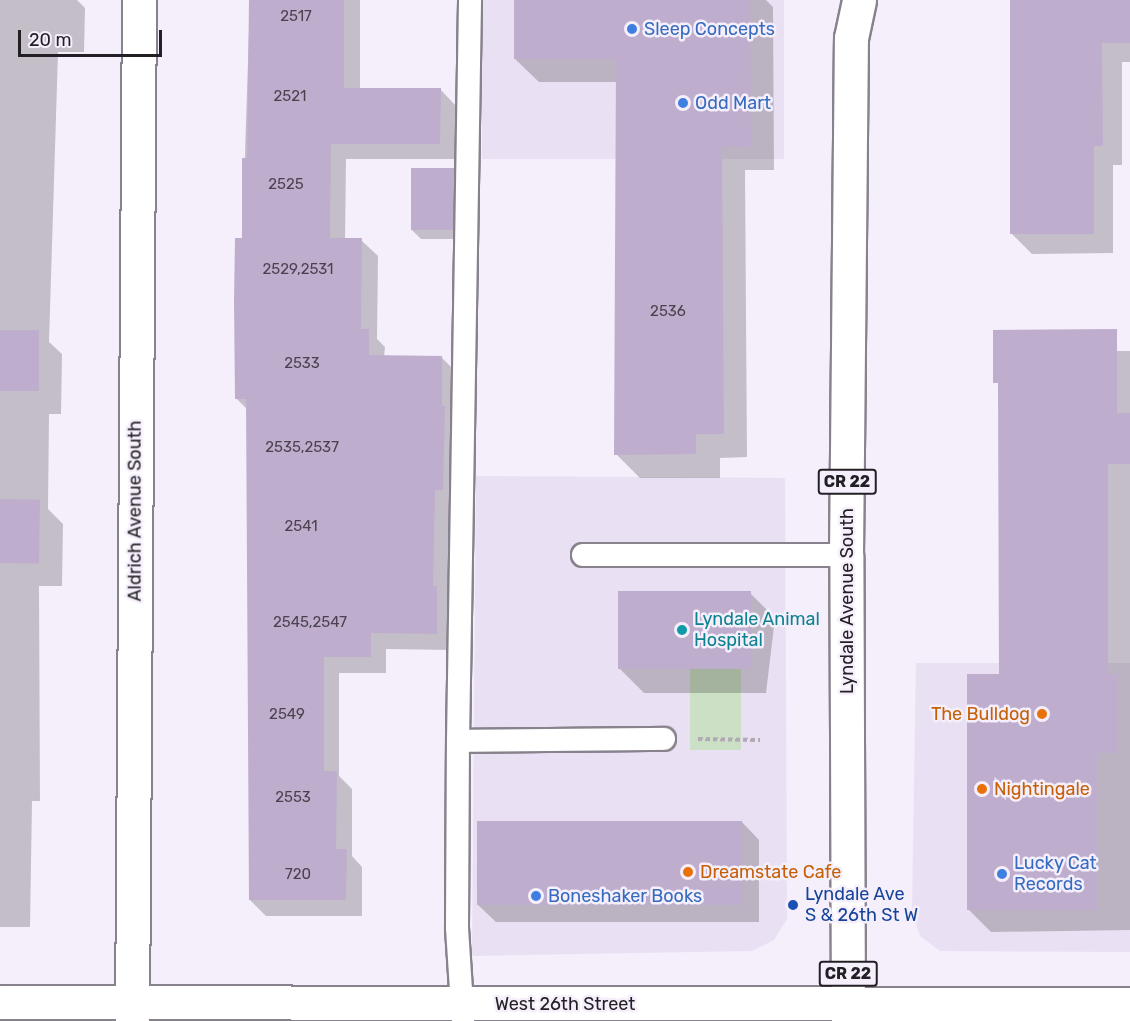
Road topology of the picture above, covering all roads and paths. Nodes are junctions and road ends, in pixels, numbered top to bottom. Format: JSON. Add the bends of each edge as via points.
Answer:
{"nodes":[{"id":1,"x":139,"y":0,"type":"edge"},
{"id":2,"x":470,"y":0,"type":"edge"},
{"id":3,"x":844,"y":0,"type":"edge"},
{"id":4,"x":859,"y":0,"type":"edge"},
{"id":5,"x":851,"y":38,"type":"junction"},
{"id":6,"x":583,"y":555,"type":"dead end"},
{"id":7,"x":846,"y":555,"type":"junction"},
{"id":8,"x":664,"y":740,"type":"joint"},
{"id":9,"x":760,"y":740,"type":"dead end"},
{"id":10,"x":458,"y":741,"type":"junction"},
{"id":11,"x":0,"y":1002,"type":"edge"},
{"id":12,"x":1130,"y":1004,"type":"edge"},
{"id":13,"x":132,"y":1012,"type":"edge"},
{"id":14,"x":463,"y":1012,"type":"edge"},
{"id":15,"x":848,"y":1012,"type":"edge"}],
"edges":[{"from":1,"to":13,"type":"street","name":"Aldrich Avenue South"},
{"from":2,"to":10,"type":"lane"},
{"from":3,"to":5,"type":"street","name":"Lyndale Avenue South","number":"CR 22"},
{"from":4,"to":5,"type":"street","name":"Lyndale Avenue South","number":"CR 22"},
{"from":5,"to":7,"type":"street","name":"Lyndale Avenue South","number":"CR 22"},
{"from":6,"to":7,"type":"lane"},
{"from":7,"to":15,"type":"street","name":"Lyndale Avenue South","number":"CR 22"},
{"from":8,"to":9,"type":"path"},
{"from":8,"to":10,"type":"lane"},
{"from":10,"to":14,"type":"lane","via":[[458,956]]},
{"from":11,"to":13,"type":"street","name":"West 26th Street"},
{"from":12,"to":15,"type":"street","name":"West 26th Street"},
{"from":13,"to":14,"type":"street","name":"West 26th Street"},
{"from":14,"to":15,"type":"street","name":"West 26th Street"}]}
